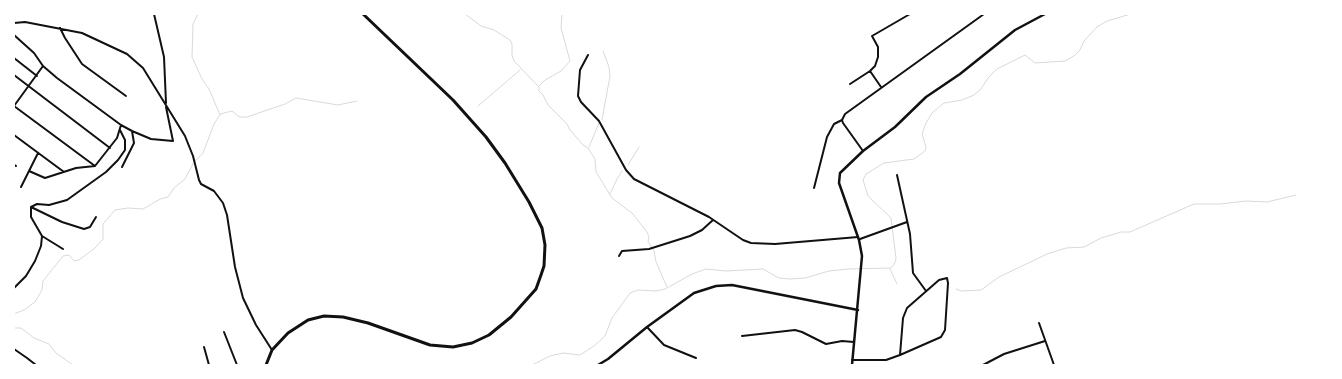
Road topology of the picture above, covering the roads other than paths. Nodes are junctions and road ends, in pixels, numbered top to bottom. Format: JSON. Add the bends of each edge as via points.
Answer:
{"nodes":[{"id":1,"x":154,"y":14,"type":"edge"},
{"id":2,"x":363,"y":14,"type":"edge"},
{"id":3,"x":910,"y":14,"type":"edge"},
{"id":4,"x":984,"y":14,"type":"edge"},
{"id":5,"x":1045,"y":14,"type":"edge"},
{"id":6,"x":14,"y":23,"type":"edge"},
{"id":7,"x":60,"y":28,"type":"junction"},
{"id":8,"x":14,"y":36,"type":"edge"},
{"id":9,"x":588,"y":55,"type":"dead end"},
{"id":10,"x":14,"y":58,"type":"edge"},
{"id":11,"x":43,"y":66,"type":"junction"},
{"id":12,"x":870,"y":71,"type":"junction"},
{"id":13,"x":14,"y":75,"type":"edge"},
{"id":14,"x":37,"y":76,"type":"junction"},
{"id":15,"x":850,"y":84,"type":"dead end"},
{"id":16,"x":29,"y":87,"type":"junction"},
{"id":17,"x":881,"y":87,"type":"junction"},
{"id":18,"x":126,"y":96,"type":"dead end"},
{"id":19,"x":14,"y":106,"type":"edge"},
{"id":20,"x":166,"y":106,"type":"junction"},
{"id":21,"x":842,"y":120,"type":"junction"},
{"id":22,"x":121,"y":125,"type":"junction"},
{"id":23,"x":120,"y":130,"type":"junction"},
{"id":24,"x":132,"y":131,"type":"junction"},
{"id":25,"x":14,"y":135,"type":"edge"},
{"id":26,"x":110,"y":148,"type":"junction"},
{"id":27,"x":863,"y":151,"type":"junction"},
{"id":28,"x":38,"y":153,"type":"junction"},
{"id":29,"x":95,"y":166,"type":"junction"},
{"id":30,"x":122,"y":167,"type":"dead end"},
{"id":31,"x":30,"y":171,"type":"junction"},
{"id":32,"x":64,"y":172,"type":"junction"},
{"id":33,"x":897,"y":175,"type":"dead end"},
{"id":34,"x":20,"y":187,"type":"dead end"},
{"id":35,"x":814,"y":188,"type":"dead end"},
{"id":36,"x":31,"y":207,"type":"junction"},
{"id":37,"x":96,"y":217,"type":"dead end"},
{"id":38,"x":712,"y":220,"type":"junction"},
{"id":39,"x":907,"y":222,"type":"junction"},
{"id":40,"x":42,"y":236,"type":"junction"},
{"id":41,"x":858,"y":238,"type":"junction"},
{"id":42,"x":63,"y":249,"type":"dead end"},
{"id":43,"x":619,"y":256,"type":"dead end"},
{"id":44,"x":14,"y":288,"type":"edge"},
{"id":45,"x":926,"y":291,"type":"junction"},
{"id":46,"x":858,"y":310,"type":"junction"},
{"id":47,"x":1039,"y":323,"type":"dead end"},
{"id":48,"x":647,"y":327,"type":"junction"},
{"id":49,"x":224,"y":332,"type":"dead end"},
{"id":50,"x":742,"y":336,"type":"dead end"},
{"id":51,"x":1045,"y":341,"type":"junction"},
{"id":52,"x":854,"y":342,"type":"junction"},
{"id":53,"x":204,"y":347,"type":"dead end"},
{"id":54,"x":14,"y":349,"type":"edge"},
{"id":55,"x":272,"y":350,"type":"junction"},
{"id":56,"x":900,"y":355,"type":"junction"},
{"id":57,"x":696,"y":358,"type":"dead end"},
{"id":58,"x":852,"y":360,"type":"junction"},
{"id":59,"x":36,"y":365,"type":"edge"},
{"id":60,"x":209,"y":365,"type":"edge"},
{"id":61,"x":237,"y":365,"type":"edge"},
{"id":62,"x":266,"y":365,"type":"edge"},
{"id":63,"x":598,"y":365,"type":"edge"},
{"id":64,"x":852,"y":365,"type":"edge"},
{"id":65,"x":984,"y":365,"type":"edge"},
{"id":66,"x":1054,"y":365,"type":"edge"}],
"edges":[{"from":1,"to":20,"type":"street","via":[[164,57]]},
{"from":2,"to":55,"type":"highway","via":[[453,100],[505,163],[542,228],[544,266],[536,289],[512,317],[489,335],[472,343],[453,347],[430,345],[368,323],[324,316],[299,325]]},
{"from":3,"to":12,"type":"street","via":[[872,36],[878,47],[878,57]]},
{"from":4,"to":17,"type":"street"},
{"from":5,"to":27,"type":"street","via":[[1021,26],[926,97],[895,127]]},
{"from":6,"to":7,"type":"street"},
{"from":7,"to":18,"type":"street","via":[[82,64]]},
{"from":7,"to":20,"type":"street","via":[[82,33],[136,60],[149,75]]},
{"from":8,"to":11,"type":"street","via":[[34,53]]},
{"from":9,"to":38,"type":"street","via":[[580,70],[579,98],[599,122],[630,175]]},
{"from":10,"to":14,"type":"street"},
{"from":11,"to":14,"type":"street"},
{"from":11,"to":22,"type":"street"},
{"from":12,"to":15,"type":"street"},
{"from":12,"to":17,"type":"street"},
{"from":13,"to":16,"type":"street"},
{"from":14,"to":16,"type":"street"},
{"from":16,"to":19,"type":"street"},
{"from":16,"to":26,"type":"street"},
{"from":17,"to":21,"type":"street","via":[[845,114]]},
{"from":19,"to":29,"type":"street"},
{"from":20,"to":24,"type":"street","via":[[173,141],[151,139]]},
{"from":20,"to":55,"type":"street","via":[[186,136],[201,184],[214,191],[223,202],[243,298]]},
{"from":21,"to":27,"type":"street"},
{"from":21,"to":35,"type":"street","via":[[834,124],[827,136]]},
{"from":22,"to":23,"type":"street"},
{"from":22,"to":24,"type":"street"},
{"from":23,"to":26,"type":"street"},
{"from":23,"to":36,"type":"street","via":[[125,150],[106,172],[66,200]]},
{"from":24,"to":30,"type":"street","via":[[134,143]]},
{"from":25,"to":28,"type":"street"},
{"from":26,"to":29,"type":"street"},
{"from":27,"to":41,"type":"street","via":[[840,173],[839,183]]},
{"from":28,"to":31,"type":"street"},
{"from":28,"to":32,"type":"street"},
{"from":29,"to":32,"type":"street"},
{"from":31,"to":32,"type":"street","via":[[44,178]]},
{"from":31,"to":34,"type":"street"},
{"from":33,"to":39,"type":"street"},
{"from":36,"to":37,"type":"street","via":[[84,229],[90,227]]},
{"from":36,"to":40,"type":"street","via":[[31,217]]},
{"from":38,"to":41,"type":"street","via":[[743,240],[757,244]]},
{"from":38,"to":43,"type":"street","via":[[695,234],[651,249],[622,251]]},
{"from":39,"to":41,"type":"street"},
{"from":39,"to":45,"type":"street","via":[[914,273]]},
{"from":40,"to":42,"type":"street"},
{"from":40,"to":44,"type":"street","via":[[35,261]]},
{"from":41,"to":46,"type":"street","via":[[862,264]]},
{"from":45,"to":56,"type":"street","via":[[905,312]]},
{"from":45,"to":56,"type":"street","via":[[947,278],[943,335]]},
{"from":46,"to":48,"type":"street","via":[[725,284],[694,294]]},
{"from":46,"to":52,"type":"street"},
{"from":47,"to":51,"type":"street"},
{"from":48,"to":57,"type":"street","via":[[664,345]]},
{"from":48,"to":63,"type":"street"},
{"from":49,"to":61,"type":"street"},
{"from":50,"to":52,"type":"street","via":[[795,330],[826,344]]},
{"from":51,"to":65,"type":"street","via":[[1004,354]]},
{"from":51,"to":66,"type":"street"},
{"from":52,"to":58,"type":"street"},
{"from":53,"to":60,"type":"street"},
{"from":54,"to":59,"type":"street"},
{"from":55,"to":62,"type":"highway"},
{"from":56,"to":58,"type":"street","via":[[879,360]]},
{"from":58,"to":64,"type":"street"}]}
